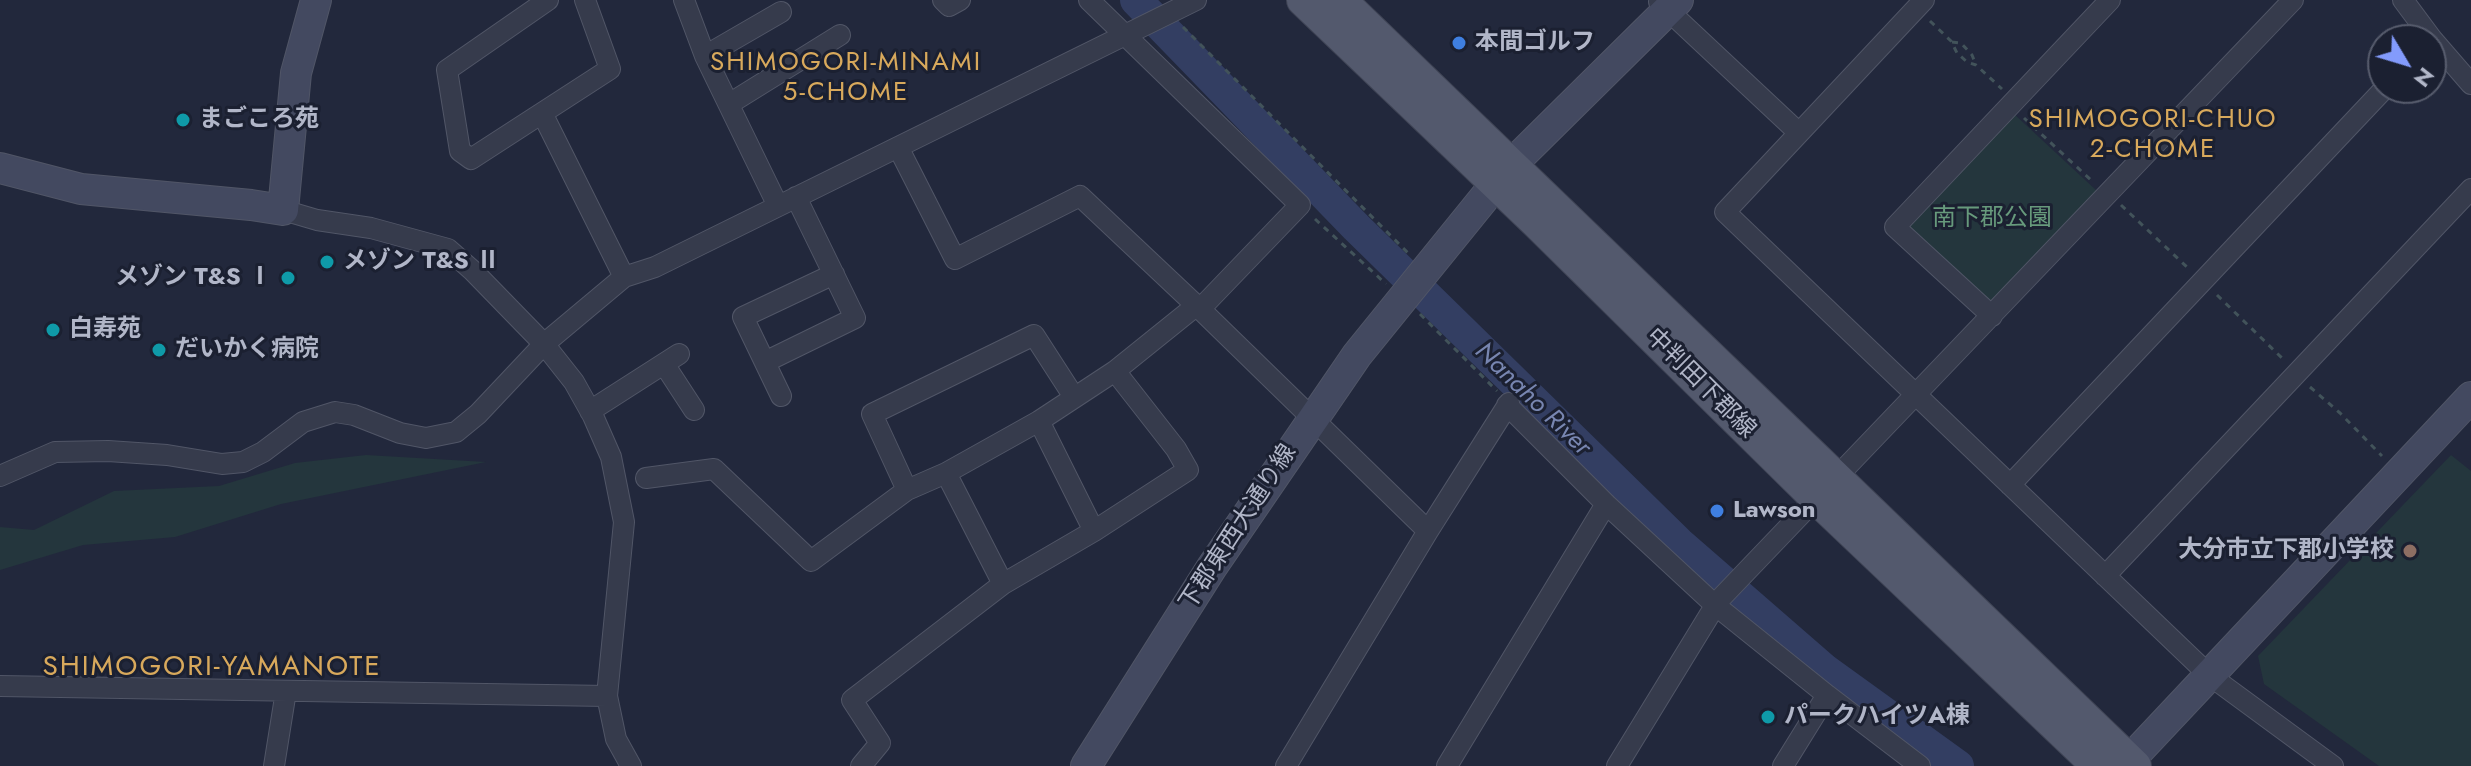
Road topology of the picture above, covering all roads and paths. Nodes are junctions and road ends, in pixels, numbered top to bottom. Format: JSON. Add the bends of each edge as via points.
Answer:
{"nodes":[{"id":1,"x":316,"y":0,"type":"edge"},
{"id":2,"x":548,"y":0,"type":"edge"},
{"id":3,"x":585,"y":0,"type":"edge"},
{"id":4,"x":684,"y":0,"type":"edge"},
{"id":5,"x":943,"y":0,"type":"edge"},
{"id":6,"x":960,"y":0,"type":"edge"},
{"id":7,"x":1089,"y":0,"type":"edge"},
{"id":8,"x":1196,"y":0,"type":"edge"},
{"id":9,"x":1303,"y":0,"type":"edge"},
{"id":10,"x":1340,"y":0,"type":"edge"},
{"id":11,"x":2110,"y":0,"type":"edge"},
{"id":12,"x":2293,"y":0,"type":"edge"},
{"id":13,"x":2403,"y":0,"type":"edge"},
{"id":14,"x":1668,"y":3,"type":"edge"},
{"id":15,"x":1925,"y":9,"type":"edge"},
{"id":16,"x":781,"y":12,"type":"dead end"},
{"id":17,"x":1167,"y":14,"type":"junction"},
{"id":18,"x":2420,"y":24,"type":"edge"},
{"id":19,"x":1130,"y":33,"type":"junction"},
{"id":20,"x":840,"y":35,"type":"dead end"},
{"id":21,"x":1951,"y":41,"type":"junction"},
{"id":22,"x":705,"y":56,"type":"junction"},
{"id":23,"x":2447,"y":57,"type":"edge"},
{"id":24,"x":1976,"y":65,"type":"junction"},
{"id":25,"x":2471,"y":84,"type":"edge"},
{"id":26,"x":2008,"y":95,"type":"dead end"},
{"id":27,"x":729,"y":104,"type":"junction"},
{"id":28,"x":2370,"y":104,"type":"edge"},
{"id":29,"x":2015,"y":109,"type":"dead end"},
{"id":30,"x":542,"y":113,"type":"junction"},
{"id":31,"x":1799,"y":133,"type":"junction"},
{"id":32,"x":898,"y":147,"type":"junction"},
{"id":33,"x":0,"y":168,"type":"edge"},
{"id":34,"x":1504,"y":174,"type":"junction"},
{"id":35,"x":2101,"y":189,"type":"dead end"},
{"id":36,"x":2471,"y":189,"type":"edge"},
{"id":37,"x":2113,"y":197,"type":"dead end"},
{"id":38,"x":787,"y":202,"type":"junction"},
{"id":39,"x":1300,"y":205,"type":"junction"},
{"id":40,"x":283,"y":210,"type":"junction"},
{"id":41,"x":1418,"y":263,"type":"junction"},
{"id":42,"x":834,"y":274,"type":"junction"},
{"id":43,"x":2197,"y":276,"type":"dead end"},
{"id":44,"x":624,"y":277,"type":"junction"},
{"id":45,"x":2208,"y":287,"type":"dead end"},
{"id":46,"x":1401,"y":297,"type":"junction"},
{"id":47,"x":1198,"y":307,"type":"junction"},
{"id":48,"x":1992,"y":316,"type":"junction"},
{"id":49,"x":544,"y":344,"type":"junction"},
{"id":50,"x":765,"y":362,"type":"junction"},
{"id":51,"x":2291,"y":368,"type":"dead end"},
{"id":52,"x":1115,"y":371,"type":"junction"},
{"id":53,"x":2308,"y":384,"type":"dead end"},
{"id":54,"x":1916,"y":395,"type":"junction"},
{"id":55,"x":781,"y":396,"type":"dead end"},
{"id":56,"x":1074,"y":397,"type":"junction"},
{"id":57,"x":1508,"y":404,"type":"junction"},
{"id":58,"x":2469,"y":404,"type":"edge"},
{"id":59,"x":694,"y":410,"type":"dead end"},
{"id":60,"x":590,"y":411,"type":"junction"},
{"id":61,"x":1312,"y":419,"type":"junction"},
{"id":62,"x":1039,"y":421,"type":"junction"},
{"id":63,"x":2387,"y":461,"type":"dead end"},
{"id":64,"x":946,"y":473,"type":"junction"},
{"id":65,"x":0,"y":476,"type":"edge"},
{"id":66,"x":646,"y":478,"type":"dead end"},
{"id":67,"x":2010,"y":485,"type":"junction"},
{"id":68,"x":1827,"y":489,"type":"junction"},
{"id":69,"x":907,"y":490,"type":"junction"},
{"id":70,"x":1606,"y":504,"type":"junction"},
{"id":71,"x":1094,"y":531,"type":"junction"},
{"id":72,"x":1428,"y":531,"type":"junction"},
{"id":73,"x":2105,"y":576,"type":"junction"},
{"id":74,"x":1003,"y":584,"type":"junction"},
{"id":75,"x":1716,"y":603,"type":"junction"},
{"id":76,"x":2209,"y":675,"type":"junction"},
{"id":77,"x":0,"y":686,"type":"edge"},
{"id":78,"x":286,"y":691,"type":"junction"},
{"id":79,"x":1827,"y":695,"type":"junction"},
{"id":80,"x":607,"y":696,"type":"junction"},
{"id":81,"x":2122,"y":764,"type":"edge"},
{"id":82,"x":274,"y":766,"type":"edge"},
{"id":83,"x":631,"y":766,"type":"edge"},
{"id":84,"x":861,"y":766,"type":"edge"},
{"id":85,"x":1086,"y":766,"type":"edge"},
{"id":86,"x":1286,"y":766,"type":"edge"},
{"id":87,"x":1447,"y":766,"type":"edge"},
{"id":88,"x":1617,"y":766,"type":"edge"},
{"id":89,"x":1783,"y":766,"type":"edge"},
{"id":90,"x":1920,"y":766,"type":"edge"},
{"id":91,"x":2333,"y":766,"type":"edge"}],
"edges":[{"from":1,"to":40,"type":"street","via":[[296,73]]},
{"from":2,"to":30,"type":"street","via":[[447,70],[460,151],[471,159]]},
{"from":3,"to":30,"type":"street","via":[[610,69]]},
{"from":4,"to":22,"type":"street"},
{"from":5,"to":6,"type":"street","via":[[949,6]]},
{"from":7,"to":19,"type":"street"},
{"from":8,"to":17,"type":"street"},
{"from":9,"to":34,"type":"main road","name":"中判田下郡線"},
{"from":10,"to":34,"type":"main road","name":"中判田下郡線"},
{"from":11,"to":48,"type":"street","via":[[1895,227]]},
{"from":12,"to":48,"type":"street"},
{"from":13,"to":18,"type":"street"},
{"from":14,"to":31,"type":"street"},
{"from":14,"to":34,"type":"street"},
{"from":15,"to":21,"type":"path"},
{"from":15,"to":31,"type":"street"},
{"from":16,"to":22,"type":"street"},
{"from":17,"to":19,"type":"street"},
{"from":17,"to":41,"type":"path"},
{"from":19,"to":32,"type":"street"},
{"from":19,"to":39,"type":"street"},
{"from":20,"to":27,"type":"street"},
{"from":21,"to":24,"type":"path","via":[[1957,53]]},
{"from":21,"to":24,"type":"path","via":[[1961,43]]},
{"from":22,"to":27,"type":"street"},
{"from":23,"to":25,"type":"street"},
{"from":24,"to":26,"type":"path"},
{"from":27,"to":38,"type":"street"},
{"from":28,"to":67,"type":"street"},
{"from":29,"to":35,"type":"path"},
{"from":30,"to":44,"type":"street"},
{"from":31,"to":54,"type":"street","via":[[1725,212]]},
{"from":32,"to":38,"type":"street"},
{"from":32,"to":47,"type":"street","via":[[955,259],[1080,196]]},
{"from":33,"to":40,"type":"street","via":[[81,189]]},
{"from":34,"to":41,"type":"street"},
{"from":34,"to":68,"type":"main road","name":"中判田下郡線"},
{"from":36,"to":73,"type":"street"},
{"from":37,"to":43,"type":"path"},
{"from":38,"to":42,"type":"street"},
{"from":38,"to":44,"type":"street"},
{"from":39,"to":46,"type":"path"},
{"from":39,"to":47,"type":"street"},
{"from":40,"to":49,"type":"street","via":[[448,249]]},
{"from":41,"to":46,"type":"street","name":"下郡東西大通り線"},
{"from":42,"to":50,"type":"street","via":[[855,318]]},
{"from":42,"to":50,"type":"street","via":[[743,317]]},
{"from":44,"to":49,"type":"street"},
{"from":45,"to":51,"type":"path"},
{"from":46,"to":57,"type":"path"},
{"from":46,"to":61,"type":"street","name":"下郡東西大通り線"},
{"from":47,"to":52,"type":"street"},
{"from":47,"to":61,"type":"street"},
{"from":48,"to":54,"type":"street"},
{"from":49,"to":60,"type":"street"},
{"from":49,"to":65,"type":"street","via":[[478,414],[447,435],[400,433],[335,412],[303,422],[243,462],[55,452]]},
{"from":50,"to":55,"type":"street"},
{"from":52,"to":56,"type":"street"},
{"from":52,"to":71,"type":"street","via":[[1188,470]]},
{"from":53,"to":63,"type":"path"},
{"from":54,"to":67,"type":"street"},
{"from":54,"to":68,"type":"street"},
{"from":56,"to":62,"type":"street"},
{"from":56,"to":69,"type":"street","via":[[1034,335],[872,414]]},
{"from":57,"to":70,"type":"street"},
{"from":57,"to":72,"type":"street"},
{"from":58,"to":76,"type":"street"},
{"from":59,"to":60,"type":"street","via":[[672,359]]},
{"from":60,"to":80,"type":"street","via":[[611,457],[624,522]]},
{"from":61,"to":72,"type":"street"},
{"from":61,"to":85,"type":"street","name":"下郡東西大通り線"},
{"from":62,"to":64,"type":"street"},
{"from":62,"to":71,"type":"street"},
{"from":64,"to":69,"type":"street"},
{"from":64,"to":74,"type":"street"},
{"from":66,"to":69,"type":"street","via":[[714,469],[811,561]]},
{"from":67,"to":73,"type":"street"},
{"from":68,"to":75,"type":"street"},
{"from":68,"to":81,"type":"main road","name":"中判田下郡線"},
{"from":70,"to":75,"type":"street"},
{"from":70,"to":87,"type":"street"},
{"from":71,"to":74,"type":"street"},
{"from":72,"to":86,"type":"street"},
{"from":73,"to":76,"type":"street"},
{"from":74,"to":84,"type":"street","via":[[852,700],[880,743]]},
{"from":75,"to":79,"type":"street"},
{"from":75,"to":88,"type":"street"},
{"from":76,"to":81,"type":"street"},
{"from":76,"to":91,"type":"street"},
{"from":77,"to":78,"type":"street"},
{"from":78,"to":80,"type":"street"},
{"from":78,"to":82,"type":"street"},
{"from":79,"to":89,"type":"street"},
{"from":79,"to":90,"type":"street"},
{"from":80,"to":83,"type":"street","via":[[616,739]]}]}
